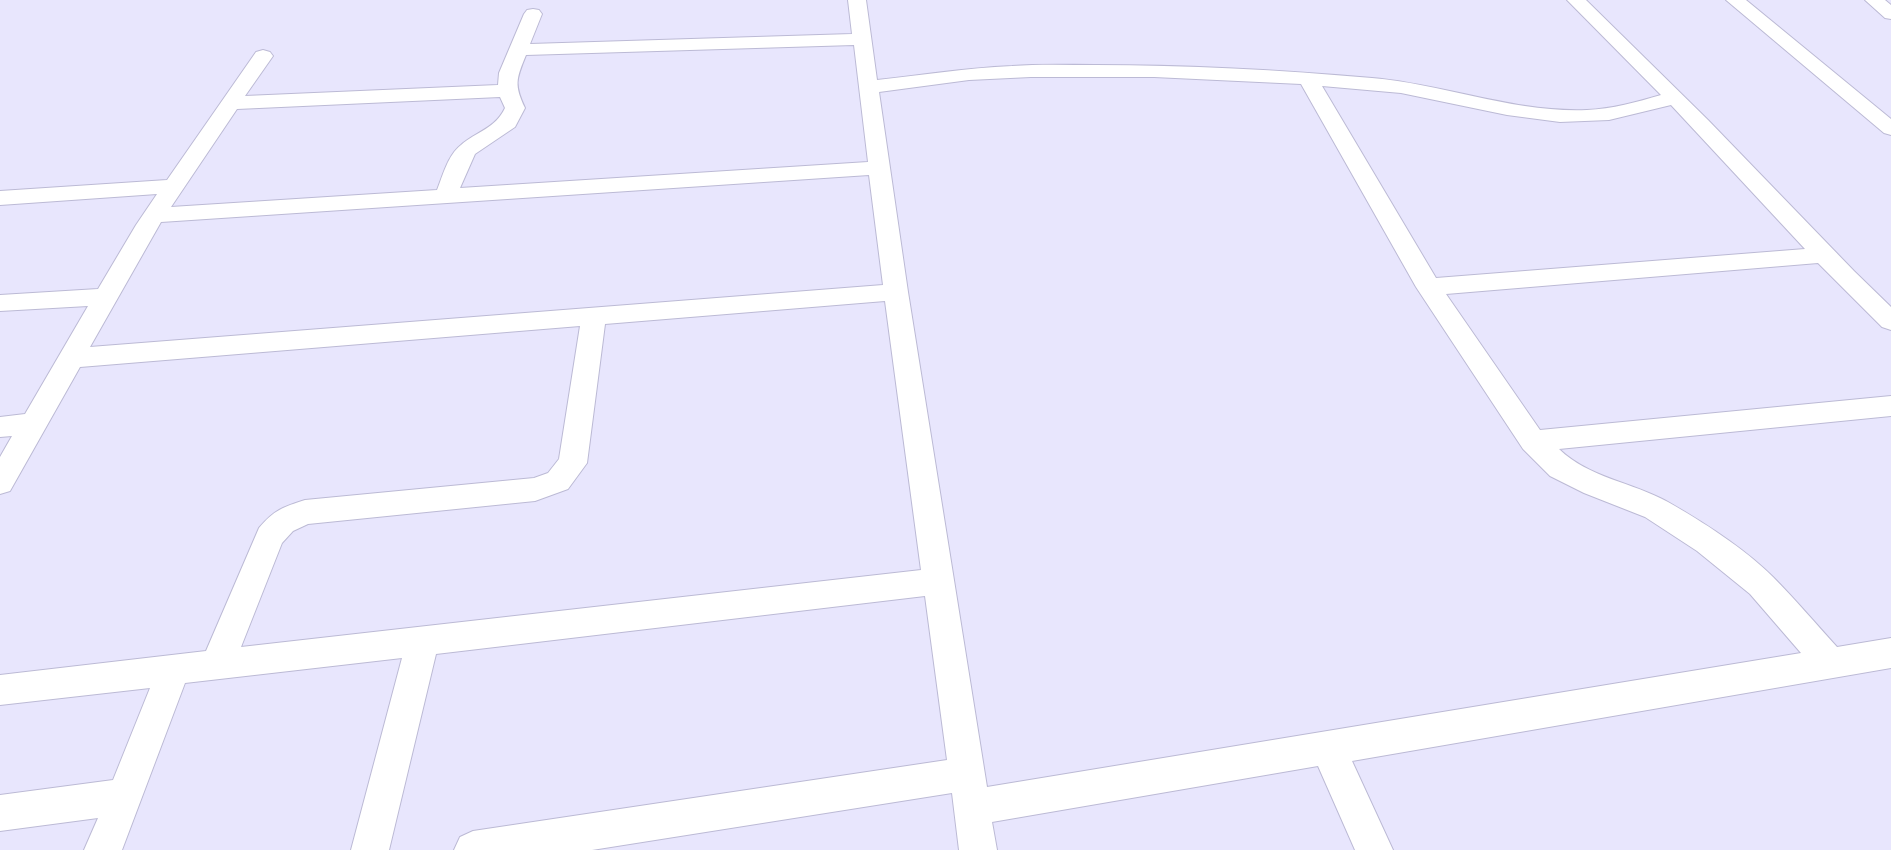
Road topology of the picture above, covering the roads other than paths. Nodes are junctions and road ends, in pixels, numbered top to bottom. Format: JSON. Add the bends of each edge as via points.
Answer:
{"nodes":[{"id":1,"x":857,"y":0,"type":"edge"},
{"id":2,"x":1576,"y":0,"type":"edge"},
{"id":3,"x":1735,"y":0,"type":"edge"},
{"id":4,"x":1874,"y":0,"type":"edge"},
{"id":5,"x":1890,"y":13,"type":"edge"},
{"id":6,"x":533,"y":14,"type":"dead end"},
{"id":7,"x":862,"y":40,"type":"junction"},
{"id":8,"x":518,"y":50,"type":"junction"},
{"id":9,"x":263,"y":56,"type":"dead end"},
{"id":10,"x":1308,"y":79,"type":"junction"},
{"id":11,"x":868,"y":87,"type":"junction"},
{"id":12,"x":507,"y":91,"type":"junction"},
{"id":13,"x":1675,"y":98,"type":"junction"},
{"id":14,"x":231,"y":103,"type":"junction"},
{"id":15,"x":1891,"y":129,"type":"edge"},
{"id":16,"x":880,"y":168,"type":"junction"},
{"id":17,"x":174,"y":186,"type":"junction"},
{"id":18,"x":446,"y":196,"type":"junction"},
{"id":19,"x":0,"y":198,"type":"edge"},
{"id":20,"x":154,"y":215,"type":"junction"},
{"id":21,"x":1825,"y":255,"type":"junction"},
{"id":22,"x":1428,"y":287,"type":"junction"},
{"id":23,"x":896,"y":292,"type":"junction"},
{"id":24,"x":106,"y":297,"type":"junction"},
{"id":25,"x":0,"y":303,"type":"edge"},
{"id":26,"x":594,"y":316,"type":"junction"},
{"id":27,"x":1891,"y":321,"type":"edge"},
{"id":28,"x":71,"y":358,"type":"junction"},
{"id":29,"x":1891,"y":406,"type":"edge"},
{"id":30,"x":33,"y":424,"type":"junction"},
{"id":31,"x":0,"y":427,"type":"edge"},
{"id":32,"x":1532,"y":441,"type":"junction"},
{"id":33,"x":0,"y":483,"type":"edge"},
{"id":34,"x":939,"y":581,"type":"junction"},
{"id":35,"x":423,"y":641,"type":"junction"},
{"id":36,"x":1891,"y":653,"type":"edge"},
{"id":37,"x":1831,"y":664,"type":"junction"},
{"id":38,"x":217,"y":665,"type":"junction"},
{"id":39,"x":174,"y":670,"type":"junction"},
{"id":40,"x":0,"y":690,"type":"edge"},
{"id":41,"x":1328,"y":748,"type":"junction"},
{"id":42,"x":966,"y":774,"type":"junction"},
{"id":43,"x":125,"y":796,"type":"junction"},
{"id":44,"x":971,"y":808,"type":"junction"},
{"id":45,"x":0,"y":813,"type":"edge"},
{"id":46,"x":103,"y":850,"type":"edge"},
{"id":47,"x":370,"y":850,"type":"edge"},
{"id":48,"x":473,"y":850,"type":"edge"},
{"id":49,"x":978,"y":850,"type":"edge"},
{"id":50,"x":1374,"y":850,"type":"edge"}],
"edges":[{"from":1,"to":7,"type":"street"},
{"from":2,"to":13,"type":"street"},
{"from":3,"to":15,"type":"street"},
{"from":4,"to":5,"type":"street"},
{"from":6,"to":8,"type":"street"},
{"from":7,"to":8,"type":"street"},
{"from":7,"to":11,"type":"street"},
{"from":8,"to":12,"type":"street","via":[[509,72]]},
{"from":9,"to":14,"type":"street"},
{"from":10,"to":11,"type":"street","via":[[1137,70],[1003,72]]},
{"from":10,"to":13,"type":"street","via":[[1392,85],[1499,109],[1550,116],[1620,112]]},
{"from":10,"to":22,"type":"street"},
{"from":11,"to":16,"type":"street"},
{"from":12,"to":14,"type":"street"},
{"from":12,"to":18,"type":"street","via":[[515,108],[508,123],[467,150]]},
{"from":13,"to":21,"type":"street"},
{"from":14,"to":17,"type":"street"},
{"from":16,"to":18,"type":"street"},
{"from":16,"to":23,"type":"street"},
{"from":17,"to":19,"type":"street"},
{"from":17,"to":20,"type":"street"},
{"from":18,"to":20,"type":"street"},
{"from":20,"to":24,"type":"street"},
{"from":21,"to":22,"type":"street"},
{"from":21,"to":27,"type":"street"},
{"from":22,"to":32,"type":"street"},
{"from":23,"to":26,"type":"street"},
{"from":23,"to":34,"type":"street"},
{"from":24,"to":25,"type":"street"},
{"from":24,"to":28,"type":"street"},
{"from":26,"to":28,"type":"street"},
{"from":26,"to":38,"type":"street","via":[[573,463],[558,481],[535,489],[305,512],[282,522],[270,537]]},
{"from":28,"to":30,"type":"street"},
{"from":29,"to":32,"type":"street"},
{"from":30,"to":31,"type":"street"},
{"from":30,"to":33,"type":"street"},
{"from":32,"to":37,"type":"street","via":[[1560,468],[1655,509],[1708,542],[1761,585]]},
{"from":34,"to":35,"type":"street"},
{"from":34,"to":42,"type":"street"},
{"from":35,"to":38,"type":"street"},
{"from":35,"to":47,"type":"street"},
{"from":36,"to":37,"type":"street"},
{"from":37,"to":41,"type":"street"},
{"from":38,"to":39,"type":"street"},
{"from":39,"to":40,"type":"street"},
{"from":39,"to":43,"type":"street"},
{"from":41,"to":44,"type":"street"},
{"from":41,"to":50,"type":"street"},
{"from":42,"to":44,"type":"street"},
{"from":42,"to":48,"type":"street"},
{"from":43,"to":45,"type":"street"},
{"from":43,"to":46,"type":"street"},
{"from":44,"to":49,"type":"street"}]}
